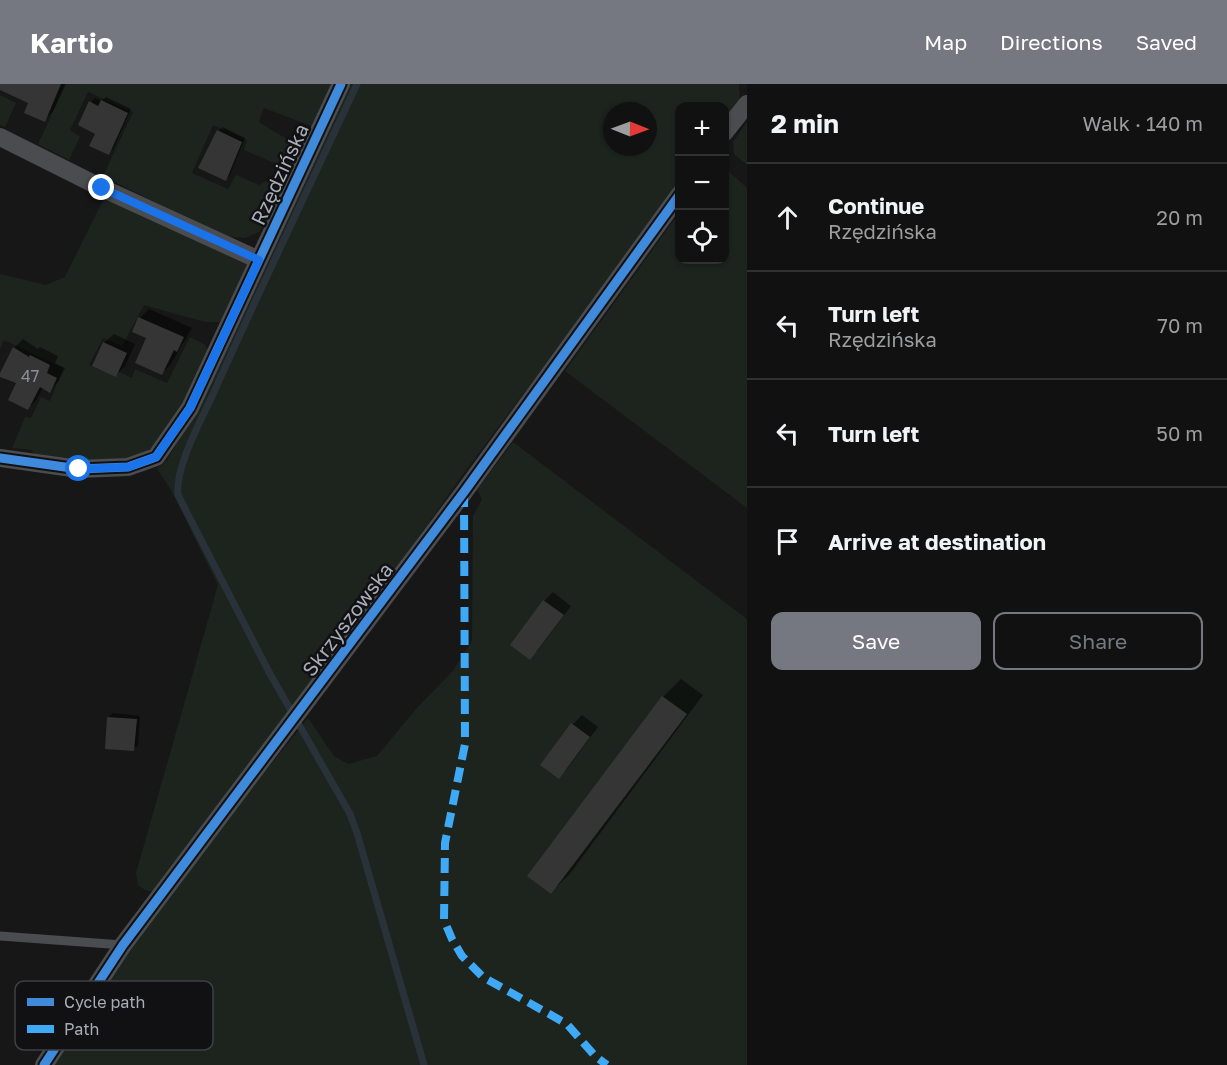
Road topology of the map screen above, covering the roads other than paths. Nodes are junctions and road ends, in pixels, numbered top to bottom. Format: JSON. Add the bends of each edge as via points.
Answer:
{"nodes":[{"id":1,"x":341,"y":84,"type":"edge"},
{"id":2,"x":747,"y":104,"type":"edge"},
{"id":3,"x":729,"y":127,"type":"edge"},
{"id":4,"x":0,"y":137,"type":"edge"},
{"id":5,"x":675,"y":201,"type":"edge"},
{"id":6,"x":259,"y":260,"type":"junction"},
{"id":7,"x":0,"y":458,"type":"edge"},
{"id":8,"x":0,"y":936,"type":"edge"},
{"id":9,"x":123,"y":945,"type":"junction"},
{"id":10,"x":99,"y":981,"type":"edge"},
{"id":11,"x":54,"y":1050,"type":"edge"},
{"id":12,"x":44,"y":1065,"type":"edge"}],
"edges":[{"from":1,"to":6,"type":"street","name":"Rzędzińska"},
{"from":2,"to":3,"type":"street"},
{"from":4,"to":6,"type":"street"},
{"from":5,"to":9,"type":"street","name":"Skrzyszowska","via":[[464,492]]},
{"from":6,"to":7,"type":"street","name":"Rzędzińska","via":[[190,408],[156,457],[128,467],[79,469]]},
{"from":8,"to":9,"type":"lane"},
{"from":9,"to":10,"type":"street","name":"Skrzyszowska"},
{"from":11,"to":12,"type":"street","name":"Skrzyszowska"}]}
